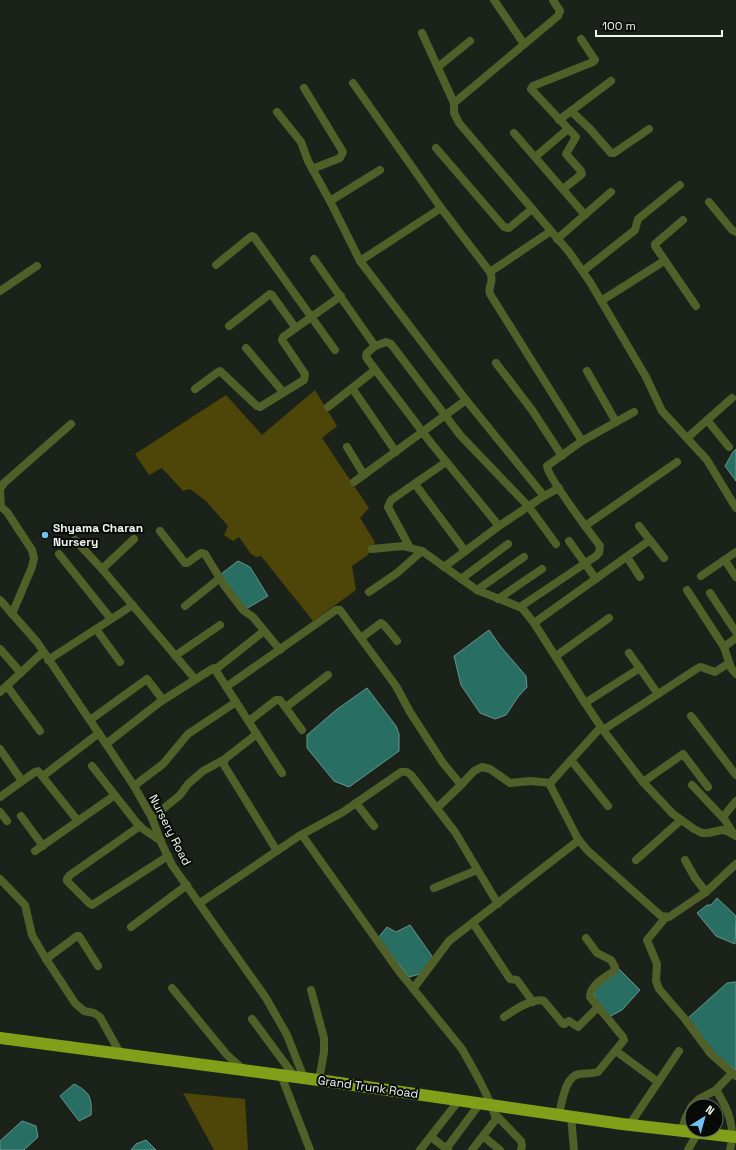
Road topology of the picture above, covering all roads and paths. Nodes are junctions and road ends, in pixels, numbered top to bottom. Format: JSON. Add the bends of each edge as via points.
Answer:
{"nodes":[{"id":1,"x":494,"y":0,"type":"edge"},
{"id":2,"x":554,"y":0,"type":"edge"},
{"id":3,"x":422,"y":33,"type":"dead end"},
{"id":4,"x":581,"y":39,"type":"dead end"},
{"id":5,"x":470,"y":41,"type":"dead end"},
{"id":6,"x":524,"y":44,"type":"junction"},
{"id":7,"x":438,"y":67,"type":"junction"},
{"id":8,"x":611,"y":82,"type":"dead end"},
{"id":9,"x":353,"y":83,"type":"dead end"},
{"id":10,"x":304,"y":88,"type":"dead end"},
{"id":11,"x":454,"y":103,"type":"junction"},
{"id":12,"x":571,"y":111,"type":"junction"},
{"id":13,"x":277,"y":112,"type":"dead end"},
{"id":14,"x":559,"y":120,"type":"junction"},
{"id":15,"x":568,"y":129,"type":"junction"},
{"id":16,"x":649,"y":129,"type":"dead end"},
{"id":17,"x":514,"y":133,"type":"dead end"},
{"id":18,"x":436,"y":148,"type":"dead end"},
{"id":19,"x":535,"y":157,"type":"junction"},
{"id":20,"x":312,"y":169,"type":"junction"},
{"id":21,"x":380,"y":170,"type":"dead end"},
{"id":22,"x":680,"y":185,"type":"dead end"},
{"id":23,"x":563,"y":189,"type":"junction"},
{"id":24,"x":611,"y":192,"type":"dead end"},
{"id":25,"x":330,"y":201,"type":"junction"},
{"id":26,"x":709,"y":202,"type":"dead end"},
{"id":27,"x":441,"y":208,"type":"junction"},
{"id":28,"x":532,"y":209,"type":"junction"},
{"id":29,"x":585,"y":215,"type":"junction"},
{"id":30,"x":683,"y":220,"type":"dead end"},
{"id":31,"x":551,"y":231,"type":"junction"},
{"id":32,"x":736,"y":232,"type":"edge"},
{"id":33,"x":557,"y":239,"type":"junction"},
{"id":34,"x":314,"y":258,"type":"dead end"},
{"id":35,"x":664,"y":261,"type":"junction"},
{"id":36,"x":360,"y":262,"type":"junction"},
{"id":37,"x":216,"y":265,"type":"dead end"},
{"id":38,"x":37,"y":266,"type":"dead end"},
{"id":39,"x":583,"y":271,"type":"junction"},
{"id":40,"x":490,"y":272,"type":"junction"},
{"id":41,"x":0,"y":291,"type":"edge"},
{"id":42,"x":341,"y":296,"type":"junction"},
{"id":43,"x":601,"y":300,"type":"junction"},
{"id":44,"x":696,"y":306,"type":"dead end"},
{"id":45,"x":311,"y":316,"type":"junction"},
{"id":46,"x":229,"y":326,"type":"dead end"},
{"id":47,"x":295,"y":327,"type":"junction"},
{"id":48,"x":376,"y":346,"type":"junction"},
{"id":49,"x":246,"y":348,"type":"dead end"},
{"id":50,"x":335,"y":350,"type":"dead end"},
{"id":51,"x":496,"y":363,"type":"dead end"},
{"id":52,"x":376,"y":370,"type":"junction"},
{"id":53,"x":587,"y":371,"type":"dead end"},
{"id":54,"x":352,"y":388,"type":"junction"},
{"id":55,"x":195,"y":389,"type":"dead end"},
{"id":56,"x":283,"y":392,"type":"junction"},
{"id":57,"x":732,"y":398,"type":"dead end"},
{"id":58,"x":466,"y":400,"type":"junction"},
{"id":59,"x":328,"y":407,"type":"dead end"},
{"id":60,"x":634,"y":412,"type":"dead end"},
{"id":61,"x":445,"y":416,"type":"junction"},
{"id":62,"x":707,"y":420,"type":"junction"},
{"id":63,"x":616,"y":422,"type":"junction"},
{"id":64,"x":71,"y":424,"type":"dead end"},
{"id":65,"x":423,"y":432,"type":"junction"},
{"id":66,"x":686,"y":438,"type":"junction"},
{"id":67,"x":582,"y":442,"type":"junction"},
{"id":68,"x":347,"y":447,"type":"dead end"},
{"id":69,"x":729,"y":447,"type":"dead end"},
{"id":70,"x":396,"y":452,"type":"junction"},
{"id":71,"x":562,"y":456,"type":"junction"},
{"id":72,"x":446,"y":462,"type":"junction"},
{"id":73,"x":677,"y":462,"type":"dead end"},
{"id":74,"x":364,"y":475,"type":"junction"},
{"id":75,"x":354,"y":482,"type":"dead end"},
{"id":76,"x":415,"y":484,"type":"junction"},
{"id":77,"x":559,"y":488,"type":"junction"},
{"id":78,"x":0,"y":490,"type":"edge"},
{"id":79,"x":544,"y":496,"type":"junction"},
{"id":80,"x":529,"y":507,"type":"junction"},
{"id":81,"x":1,"y":508,"type":"edge"},
{"id":82,"x":736,"y":508,"type":"edge"},
{"id":83,"x":499,"y":526,"type":"junction"},
{"id":84,"x":585,"y":526,"type":"junction"},
{"id":85,"x":639,"y":526,"type":"dead end"},
{"id":86,"x":160,"y":531,"type":"dead end"},
{"id":87,"x":134,"y":539,"type":"dead end"},
{"id":88,"x":75,"y":540,"type":"dead end"},
{"id":89,"x":569,"y":540,"type":"dead end"},
{"id":90,"x":650,"y":540,"type":"junction"},
{"id":91,"x":508,"y":544,"type":"dead end"},
{"id":92,"x":556,"y":544,"type":"dead end"},
{"id":93,"x":409,"y":546,"type":"junction"},
{"id":94,"x":372,"y":549,"type":"dead end"},
{"id":95,"x":422,"y":551,"type":"junction"},
{"id":96,"x":465,"y":551,"type":"junction"},
{"id":97,"x":736,"y":552,"type":"edge"},
{"id":98,"x":59,"y":554,"type":"dead end"},
{"id":99,"x":524,"y":557,"type":"dead end"},
{"id":100,"x":627,"y":557,"type":"junction"},
{"id":101,"x":664,"y":558,"type":"dead end"},
{"id":102,"x":724,"y":560,"type":"junction"},
{"id":103,"x":586,"y":564,"type":"junction"},
{"id":104,"x":444,"y":567,"type":"junction"},
{"id":105,"x":102,"y":569,"type":"junction"},
{"id":106,"x":542,"y":569,"type":"dead end"},
{"id":107,"x":702,"y":576,"type":"dead end"},
{"id":108,"x":640,"y":577,"type":"dead end"},
{"id":109,"x":736,"y":577,"type":"edge"},
{"id":110,"x":220,"y":578,"type":"junction"},
{"id":111,"x":461,"y":579,"type":"junction"},
{"id":112,"x":596,"y":579,"type":"junction"},
{"id":113,"x":477,"y":590,"type":"junction"},
{"id":114,"x":687,"y":590,"type":"dead end"},
{"id":115,"x":368,"y":592,"type":"dead end"},
{"id":116,"x":710,"y":593,"type":"dead end"},
{"id":117,"x":498,"y":599,"type":"junction"},
{"id":118,"x":0,"y":600,"type":"edge"},
{"id":119,"x":133,"y":605,"type":"junction"},
{"id":120,"x":185,"y":606,"type":"dead end"},
{"id":121,"x":520,"y":607,"type":"junction"},
{"id":122,"x":12,"y":614,"type":"junction"},
{"id":123,"x":609,"y":618,"type":"dead end"},
{"id":124,"x":111,"y":619,"type":"junction"},
{"id":125,"x":534,"y":622,"type":"junction"},
{"id":126,"x":220,"y":625,"type":"dead end"},
{"id":127,"x":96,"y":629,"type":"junction"},
{"id":128,"x":264,"y":631,"type":"junction"},
{"id":129,"x":736,"y":632,"type":"edge"},
{"id":130,"x":361,"y":638,"type":"junction"},
{"id":131,"x":736,"y":638,"type":"edge"},
{"id":132,"x":397,"y":641,"type":"dead end"},
{"id":133,"x":724,"y":647,"type":"junction"},
{"id":134,"x":0,"y":649,"type":"edge"},
{"id":135,"x":280,"y":650,"type":"junction"},
{"id":136,"x":43,"y":652,"type":"junction"},
{"id":137,"x":629,"y":653,"type":"dead end"},
{"id":138,"x":175,"y":656,"type":"junction"},
{"id":139,"x":556,"y":656,"type":"junction"},
{"id":140,"x":48,"y":660,"type":"junction"},
{"id":141,"x":120,"y":662,"type":"dead end"},
{"id":142,"x":729,"y":663,"type":"junction"},
{"id":143,"x":640,"y":668,"type":"junction"},
{"id":144,"x":216,"y":670,"type":"junction"},
{"id":145,"x":20,"y":674,"type":"junction"},
{"id":146,"x":736,"y":674,"type":"edge"},
{"id":147,"x":328,"y":675,"type":"dead end"},
{"id":148,"x":195,"y":679,"type":"junction"},
{"id":149,"x":226,"y":686,"type":"junction"},
{"id":150,"x":3,"y":689,"type":"edge"},
{"id":151,"x":658,"y":694,"type":"junction"},
{"id":152,"x":163,"y":700,"type":"junction"},
{"id":153,"x":236,"y":702,"type":"junction"},
{"id":154,"x":585,"y":703,"type":"junction"},
{"id":155,"x":286,"y":707,"type":"junction"},
{"id":156,"x":691,"y":716,"type":"dead end"},
{"id":157,"x":90,"y":720,"type":"junction"},
{"id":158,"x":249,"y":721,"type":"junction"},
{"id":159,"x":602,"y":729,"type":"junction"},
{"id":160,"x":40,"y":730,"type":"dead end"},
{"id":161,"x":302,"y":730,"type":"dead end"},
{"id":162,"x":99,"y":733,"type":"junction"},
{"id":163,"x":257,"y":734,"type":"junction"},
{"id":164,"x":106,"y":744,"type":"junction"},
{"id":165,"x":0,"y":749,"type":"edge"},
{"id":166,"x":225,"y":759,"type":"junction"},
{"id":167,"x":571,"y":760,"type":"junction"},
{"id":168,"x":92,"y":766,"type":"dead end"},
{"id":169,"x":282,"y":773,"type":"dead end"},
{"id":170,"x":736,"y":774,"type":"edge"},
{"id":171,"x":43,"y":776,"type":"junction"},
{"id":172,"x":22,"y":781,"type":"junction"},
{"id":173,"x":643,"y":782,"type":"junction"},
{"id":174,"x":551,"y":783,"type":"junction"},
{"id":175,"x":461,"y":785,"type":"junction"},
{"id":176,"x":692,"y":785,"type":"dead end"},
{"id":177,"x":134,"y":786,"type":"junction"},
{"id":178,"x":708,"y":787,"type":"dead end"},
{"id":179,"x":115,"y":795,"type":"junction"},
{"id":180,"x":0,"y":797,"type":"edge"},
{"id":181,"x":736,"y":801,"type":"edge"},
{"id":182,"x":356,"y":803,"type":"junction"},
{"id":183,"x":608,"y":806,"type":"dead end"},
{"id":184,"x":437,"y":808,"type":"junction"},
{"id":185,"x":0,"y":812,"type":"edge"},
{"id":186,"x":20,"y":816,"type":"dead end"},
{"id":187,"x":152,"y":818,"type":"junction"},
{"id":188,"x":724,"y":819,"type":"junction"},
{"id":189,"x":681,"y":820,"type":"junction"},
{"id":190,"x":7,"y":821,"type":"dead end"},
{"id":191,"x":78,"y":821,"type":"junction"},
{"id":192,"x":140,"y":826,"type":"junction"},
{"id":193,"x":374,"y":826,"type":"dead end"},
{"id":194,"x":302,"y":835,"type":"junction"},
{"id":195,"x":734,"y":835,"type":"edge"},
{"id":196,"x":579,"y":840,"type":"junction"},
{"id":197,"x":161,"y":842,"type":"junction"},
{"id":198,"x":43,"y":846,"type":"junction"},
{"id":199,"x":35,"y":851,"type":"dead end"},
{"id":200,"x":277,"y":851,"type":"junction"},
{"id":201,"x":168,"y":856,"type":"junction"},
{"id":202,"x":636,"y":860,"type":"dead end"},
{"id":203,"x":685,"y":860,"type":"dead end"},
{"id":204,"x":736,"y":864,"type":"edge"},
{"id":205,"x":477,"y":870,"type":"junction"},
{"id":206,"x":0,"y":879,"type":"edge"},
{"id":207,"x":187,"y":885,"type":"junction"},
{"id":208,"x":434,"y":888,"type":"dead end"},
{"id":209,"x":706,"y":892,"type":"junction"},
{"id":210,"x":200,"y":903,"type":"junction"},
{"id":211,"x":498,"y":904,"type":"junction"},
{"id":212,"x":666,"y":918,"type":"junction"},
{"id":213,"x":473,"y":923,"type":"junction"},
{"id":214,"x":131,"y":927,"type":"dead end"},
{"id":215,"x":586,"y":938,"type":"dead end"},
{"id":216,"x":46,"y":959,"type":"junction"},
{"id":217,"x":98,"y":966,"type":"dead end"},
{"id":218,"x":172,"y":988,"type":"dead end"},
{"id":219,"x":413,"y":989,"type":"junction"},
{"id":220,"x":311,"y":990,"type":"dead end"},
{"id":221,"x":533,"y":1002,"type":"junction"},
{"id":222,"x":598,"y":1007,"type":"junction"},
{"id":223,"x":504,"y":1017,"type":"dead end"},
{"id":224,"x":252,"y":1018,"type":"dead end"},
{"id":225,"x":0,"y":1038,"type":"edge"},
{"id":226,"x":616,"y":1051,"type":"junction"},
{"id":227,"x":680,"y":1051,"type":"dead end"},
{"id":228,"x":120,"y":1053,"type":"junction"},
{"id":229,"x":246,"y":1071,"type":"junction"},
{"id":230,"x":734,"y":1074,"type":"edge"},
{"id":231,"x":281,"y":1075,"type":"junction"},
{"id":232,"x":300,"y":1078,"type":"junction"},
{"id":233,"x":319,"y":1080,"type":"junction"},
{"id":234,"x":658,"y":1082,"type":"junction"},
{"id":235,"x":716,"y":1090,"type":"junction"},
{"id":236,"x":701,"y":1098,"type":"edge"},
{"id":237,"x":460,"y":1099,"type":"junction"},
{"id":238,"x":488,"y":1106,"type":"junction"},
{"id":239,"x":565,"y":1115,"type":"junction"},
{"id":240,"x":630,"y":1124,"type":"junction"},
{"id":241,"x":684,"y":1124,"type":"edge"},
{"id":242,"x":682,"y":1130,"type":"joint"},
{"id":243,"x":483,"y":1136,"type":"junction"},
{"id":244,"x":724,"y":1136,"type":"edge"},
{"id":245,"x":431,"y":1137,"type":"junction"},
{"id":246,"x":735,"y":1137,"type":"edge"},
{"id":247,"x":695,"y":1138,"type":"edge"},
{"id":248,"x":447,"y":1149,"type":"edge"},
{"id":249,"x":310,"y":1150,"type":"edge"},
{"id":250,"x":420,"y":1150,"type":"edge"},
{"id":251,"x":472,"y":1150,"type":"edge"},
{"id":252,"x":500,"y":1150,"type":"edge"},
{"id":253,"x":520,"y":1150,"type":"edge"},
{"id":254,"x":574,"y":1150,"type":"edge"},
{"id":255,"x":688,"y":1150,"type":"edge"},
{"id":256,"x":730,"y":1150,"type":"edge"}],
"edges":[{"from":1,"to":6,"type":"street"},
{"from":2,"to":6,"type":"street","via":[[560,11],[558,16]]},
{"from":3,"to":7,"type":"street"},
{"from":4,"to":14,"type":"street","via":[[594,62],[531,89]]},
{"from":5,"to":7,"type":"street"},
{"from":6,"to":11,"type":"street"},
{"from":7,"to":11,"type":"street"},
{"from":8,"to":12,"type":"street"},
{"from":9,"to":27,"type":"street"},
{"from":10,"to":20,"type":"street","via":[[343,152],[340,158]]},
{"from":11,"to":28,"type":"street","via":[[454,113],[459,123]]},
{"from":12,"to":14,"type":"street"},
{"from":12,"to":16,"type":"street","via":[[611,153]]},
{"from":13,"to":20,"type":"street","via":[[301,142]]},
{"from":14,"to":15,"type":"street"},
{"from":15,"to":19,"type":"street"},
{"from":15,"to":23,"type":"street","via":[[576,138],[566,154],[582,173]]},
{"from":17,"to":19,"type":"street"},
{"from":18,"to":28,"type":"street","via":[[505,228],[509,228]]},
{"from":19,"to":23,"type":"street"},
{"from":20,"to":25,"type":"street"},
{"from":21,"to":25,"type":"street"},
{"from":22,"to":39,"type":"street","via":[[638,219],[634,230]]},
{"from":23,"to":29,"type":"street"},
{"from":24,"to":29,"type":"street"},
{"from":25,"to":36,"type":"street"},
{"from":26,"to":32,"type":"street"},
{"from":27,"to":36,"type":"street"},
{"from":27,"to":40,"type":"street"},
{"from":28,"to":31,"type":"street"},
{"from":29,"to":33,"type":"street"},
{"from":30,"to":35,"type":"street","via":[[655,245]]},
{"from":31,"to":33,"type":"street"},
{"from":31,"to":40,"type":"street"},
{"from":33,"to":39,"type":"street"},
{"from":34,"to":42,"type":"street"},
{"from":35,"to":43,"type":"street"},
{"from":35,"to":44,"type":"street"},
{"from":36,"to":58,"type":"street"},
{"from":37,"to":45,"type":"street","via":[[253,237]]},
{"from":38,"to":41,"type":"street"},
{"from":39,"to":43,"type":"street"},
{"from":40,"to":67,"type":"street","via":[[490,294]]},
{"from":42,"to":45,"type":"street"},
{"from":42,"to":48,"type":"street"},
{"from":43,"to":66,"type":"street","via":[[646,377],[662,411]]},
{"from":45,"to":47,"type":"street"},
{"from":45,"to":50,"type":"street"},
{"from":46,"to":47,"type":"street","via":[[270,294]]},
{"from":47,"to":56,"type":"street","via":[[284,335],[282,340],[306,374],[306,378]]},
{"from":48,"to":52,"type":"street","via":[[366,357]]},
{"from":48,"to":61,"type":"street","via":[[386,342],[391,344]]},
{"from":49,"to":56,"type":"street"},
{"from":51,"to":71,"type":"street","via":[[532,410]]},
{"from":52,"to":54,"type":"street"},
{"from":52,"to":65,"type":"street"},
{"from":53,"to":63,"type":"street"},
{"from":54,"to":59,"type":"street"},
{"from":54,"to":70,"type":"street"},
{"from":55,"to":56,"type":"street","via":[[219,371],[258,406]]},
{"from":57,"to":62,"type":"street"},
{"from":58,"to":61,"type":"street"},
{"from":58,"to":79,"type":"street"},
{"from":60,"to":63,"type":"street"},
{"from":61,"to":65,"type":"street"},
{"from":61,"to":80,"type":"street"},
{"from":62,"to":66,"type":"street"},
{"from":62,"to":69,"type":"street"},
{"from":63,"to":67,"type":"street"},
{"from":64,"to":78,"type":"street","via":[[4,483]]},
{"from":65,"to":70,"type":"street"},
{"from":65,"to":72,"type":"street"},
{"from":66,"to":82,"type":"street","via":[[710,465]]},
{"from":67,"to":71,"type":"street"},
{"from":68,"to":74,"type":"street"},
{"from":70,"to":74,"type":"street"},
{"from":71,"to":77,"type":"street","via":[[547,467]]},
{"from":72,"to":76,"type":"street"},
{"from":72,"to":83,"type":"street"},
{"from":73,"to":84,"type":"street"},
{"from":74,"to":75,"type":"street"},
{"from":76,"to":93,"type":"street","via":[[390,500],[388,505]]},
{"from":76,"to":96,"type":"street"},
{"from":77,"to":79,"type":"street"},
{"from":77,"to":84,"type":"street"},
{"from":78,"to":81,"type":"street"},
{"from":79,"to":80,"type":"street"},
{"from":80,"to":83,"type":"street"},
{"from":80,"to":92,"type":"street"},
{"from":81,"to":122,"type":"street","via":[[34,554],[32,567]]},
{"from":83,"to":96,"type":"street"},
{"from":84,"to":103,"type":"street","via":[[600,546],[596,556]]},
{"from":85,"to":90,"type":"street"},
{"from":86,"to":110,"type":"street","via":[[183,562],[188,563],[203,553]]},
{"from":87,"to":105,"type":"street"},
{"from":88,"to":105,"type":"street"},
{"from":89,"to":103,"type":"street"},
{"from":90,"to":100,"type":"street"},
{"from":90,"to":101,"type":"street"},
{"from":91,"to":111,"type":"street"},
{"from":93,"to":94,"type":"street"},
{"from":93,"to":95,"type":"street"},
{"from":95,"to":104,"type":"street"},
{"from":95,"to":115,"type":"street","via":[[397,573]]},
{"from":96,"to":104,"type":"street"},
{"from":97,"to":102,"type":"street"},
{"from":98,"to":124,"type":"street"},
{"from":99,"to":113,"type":"street"},
{"from":100,"to":108,"type":"street"},
{"from":100,"to":112,"type":"street"},
{"from":102,"to":107,"type":"street"},
{"from":102,"to":109,"type":"street"},
{"from":103,"to":112,"type":"street"},
{"from":103,"to":121,"type":"street"},
{"from":104,"to":111,"type":"street"},
{"from":105,"to":119,"type":"street"},
{"from":106,"to":117,"type":"street"},
{"from":110,"to":120,"type":"street"},
{"from":110,"to":128,"type":"street","via":[[243,610],[251,615]]},
{"from":111,"to":113,"type":"street"},
{"from":112,"to":125,"type":"street"},
{"from":113,"to":117,"type":"street"},
{"from":114,"to":133,"type":"street"},
{"from":116,"to":129,"type":"street"},
{"from":117,"to":121,"type":"street"},
{"from":118,"to":122,"type":"street","name":"Nursery Road"},
{"from":119,"to":124,"type":"street"},
{"from":119,"to":138,"type":"street"},
{"from":121,"to":125,"type":"street"},
{"from":122,"to":136,"type":"street","name":"Nursery Road"},
{"from":123,"to":139,"type":"street"},
{"from":124,"to":127,"type":"street"},
{"from":125,"to":139,"type":"street"},
{"from":126,"to":138,"type":"street"},
{"from":127,"to":140,"type":"street"},
{"from":127,"to":141,"type":"street"},
{"from":128,"to":135,"type":"street"},
{"from":128,"to":144,"type":"street"},
{"from":130,"to":132,"type":"street","via":[[381,623]]},
{"from":130,"to":135,"type":"street","via":[[342,611],[338,610]]},
{"from":130,"to":175,"type":"street","via":[[396,686],[443,763]]},
{"from":131,"to":133,"type":"street"},
{"from":133,"to":142,"type":"street"},
{"from":134,"to":145,"type":"street"},
{"from":135,"to":149,"type":"street"},
{"from":136,"to":140,"type":"street","name":"Nursery Road"},
{"from":136,"to":145,"type":"street"},
{"from":137,"to":143,"type":"street"},
{"from":138,"to":148,"type":"street"},
{"from":139,"to":154,"type":"street"},
{"from":140,"to":157,"type":"street","name":"Nursery Road"},
{"from":142,"to":146,"type":"street"},
{"from":142,"to":151,"type":"street","via":[[714,672],[698,668]]},
{"from":143,"to":151,"type":"street"},
{"from":143,"to":154,"type":"street"},
{"from":144,"to":148,"type":"street","via":[[212,669]]},
{"from":144,"to":149,"type":"street"},
{"from":145,"to":150,"type":"street"},
{"from":147,"to":155,"type":"street"},
{"from":148,"to":152,"type":"street"},
{"from":149,"to":153,"type":"street"},
{"from":150,"to":160,"type":"street"},
{"from":151,"to":159,"type":"street"},
{"from":152,"to":157,"type":"street","via":[[147,679]]},
{"from":152,"to":164,"type":"street"},
{"from":153,"to":158,"type":"street"},
{"from":153,"to":177,"type":"street","via":[[188,734],[163,764]]},
{"from":154,"to":159,"type":"street"},
{"from":155,"to":158,"type":"street","via":[[282,700],[276,700]]},
{"from":155,"to":161,"type":"street"},
{"from":156,"to":170,"type":"street"},
{"from":157,"to":162,"type":"street","name":"Nursery Road"},
{"from":158,"to":163,"type":"street"},
{"from":159,"to":167,"type":"street"},
{"from":159,"to":173,"type":"street"},
{"from":162,"to":164,"type":"street","name":"Nursery Road"},
{"from":162,"to":171,"type":"street"},
{"from":163,"to":166,"type":"street"},
{"from":163,"to":169,"type":"street"},
{"from":164,"to":177,"type":"street","name":"Nursery Road"},
{"from":165,"to":172,"type":"street"},
{"from":166,"to":187,"type":"street","via":[[203,771],[180,795]]},
{"from":166,"to":200,"type":"street","via":[[224,765]]},
{"from":167,"to":174,"type":"street"},
{"from":167,"to":183,"type":"street"},
{"from":168,"to":179,"type":"street"},
{"from":171,"to":172,"type":"street","via":[[38,771]]},
{"from":171,"to":191,"type":"street"},
{"from":172,"to":180,"type":"street"},
{"from":173,"to":178,"type":"street","via":[[683,754]]},
{"from":173,"to":189,"type":"street"},
{"from":174,"to":175,"type":"street","via":[[510,783],[490,769],[482,767],[474,771]]},
{"from":174,"to":196,"type":"street"},
{"from":175,"to":184,"type":"street"},
{"from":176,"to":188,"type":"street"},
{"from":177,"to":187,"type":"street","name":"Nursery Road"},
{"from":179,"to":191,"type":"street"},
{"from":179,"to":192,"type":"street"},
{"from":181,"to":188,"type":"street"},
{"from":182,"to":184,"type":"street","via":[[404,771],[411,775]]},
{"from":182,"to":193,"type":"street"},
{"from":182,"to":194,"type":"street"},
{"from":184,"to":205,"type":"street"},
{"from":185,"to":190,"type":"street"},
{"from":186,"to":198,"type":"street"},
{"from":187,"to":197,"type":"street","name":"Nursery Road"},
{"from":188,"to":195,"type":"street"},
{"from":189,"to":195,"type":"street","via":[[702,833],[722,830]]},
{"from":189,"to":202,"type":"street"},
{"from":191,"to":198,"type":"street"},
{"from":192,"to":197,"type":"street"},
{"from":192,"to":201,"type":"street","via":[[70,875],[67,881],[92,905]]},
{"from":194,"to":200,"type":"street"},
{"from":194,"to":219,"type":"street","via":[[391,962]]},
{"from":196,"to":211,"type":"street"},
{"from":196,"to":212,"type":"street","via":[[587,850]]},
{"from":197,"to":201,"type":"street","name":"Nursery Road"},
{"from":198,"to":199,"type":"street"},
{"from":200,"to":210,"type":"street"},
{"from":201,"to":207,"type":"street","name":"Nursery Road"},
{"from":203,"to":209,"type":"street"},
{"from":204,"to":209,"type":"street"},
{"from":205,"to":208,"type":"street"},
{"from":205,"to":211,"type":"street"},
{"from":206,"to":216,"type":"street","via":[[25,905],[31,932]]},
{"from":207,"to":210,"type":"street","name":"Nursery Road"},
{"from":207,"to":214,"type":"street"},
{"from":209,"to":212,"type":"street"},
{"from":210,"to":232,"type":"street","name":"Nursery Road","via":[[279,1019],[287,1035]]},
{"from":211,"to":213,"type":"street"},
{"from":212,"to":230,"type":"street","via":[[647,940],[657,964],[656,981],[659,989],[711,1054]]},
{"from":213,"to":219,"type":"street","via":[[444,946]]},
{"from":213,"to":221,"type":"street","via":[[510,979],[517,980]]},
{"from":215,"to":222,"type":"street","via":[[598,953],[611,960],[616,967],[590,992],[590,997]]},
{"from":216,"to":217,"type":"street","via":[[79,936]]},
{"from":216,"to":228,"type":"street","via":[[78,1007],[100,1017]]},
{"from":218,"to":229,"type":"street","via":[[227,1055]]},
{"from":219,"to":238,"type":"street","via":[[462,1049]]},
{"from":220,"to":233,"type":"street","via":[[324,1038]]},
{"from":221,"to":222,"type":"street","via":[[542,1000],[563,1024],[569,1021],[578,1027]]},
{"from":221,"to":223,"type":"street"},
{"from":222,"to":226,"type":"street","via":[[623,1037]]},
{"from":224,"to":232,"type":"street"},
{"from":225,"to":228,"type":"main road","name":"Grand Trunk Road"},
{"from":226,"to":234,"type":"street"},
{"from":226,"to":239,"type":"street","via":[[598,1072],[577,1074],[570,1079],[565,1089]]},
{"from":227,"to":234,"type":"street"},
{"from":228,"to":229,"type":"main road","name":"Grand Trunk Road"},
{"from":229,"to":231,"type":"main road","name":"Grand Trunk Road"},
{"from":230,"to":235,"type":"street"},
{"from":231,"to":232,"type":"main road","name":"Grand Trunk Road"},
{"from":231,"to":249,"type":"street"},
{"from":232,"to":233,"type":"main road","name":"Grand Trunk Road"},
{"from":233,"to":237,"type":"main road","name":"Grand Trunk Road"},
{"from":234,"to":240,"type":"street"},
{"from":235,"to":236,"type":"street"},
{"from":235,"to":246,"type":"street","via":[[731,1117]]},
{"from":237,"to":238,"type":"main road","name":"Grand Trunk Road"},
{"from":237,"to":245,"type":"street"},
{"from":238,"to":239,"type":"main road","name":"Grand Trunk Road"},
{"from":238,"to":243,"type":"street","via":[[496,1119]]},
{"from":238,"to":248,"type":"street"},
{"from":238,"to":253,"type":"street","via":[[521,1141]]},
{"from":239,"to":240,"type":"main road","name":"Grand Trunk Road"},
{"from":239,"to":254,"type":"street"},
{"from":240,"to":242,"type":"main road","name":"Grand Trunk Road"},
{"from":241,"to":242,"type":"street"},
{"from":243,"to":251,"type":"street"},
{"from":243,"to":252,"type":"street"},
{"from":244,"to":246,"type":"main road","name":"Grand Trunk Road"},
{"from":245,"to":248,"type":"street"},
{"from":245,"to":250,"type":"street"},
{"from":246,"to":256,"type":"street"},
{"from":247,"to":255,"type":"street"}]}
